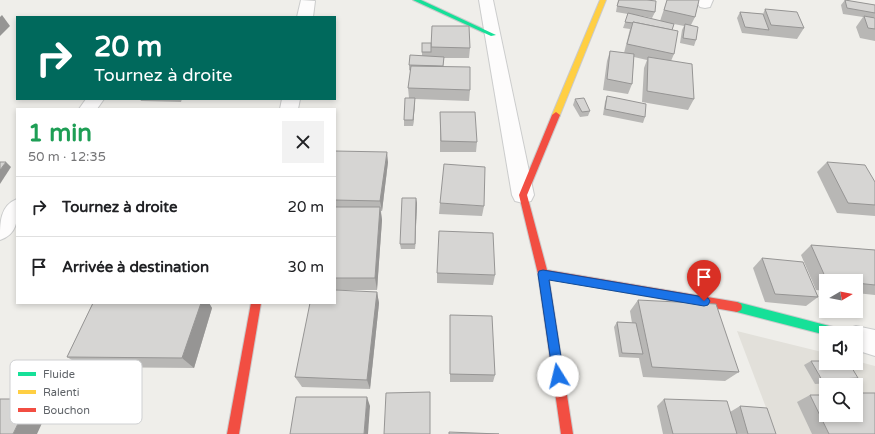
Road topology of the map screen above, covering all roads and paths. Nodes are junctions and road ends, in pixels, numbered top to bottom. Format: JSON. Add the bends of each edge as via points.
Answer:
{"nodes":[{"id":1,"x":416,"y":0,"type":"edge"},
{"id":2,"x":486,"y":0,"type":"edge"},
{"id":3,"x":603,"y":0,"type":"edge"},
{"id":4,"x":308,"y":1,"type":"dead end"},
{"id":5,"x":305,"y":16,"type":"edge"},
{"id":6,"x":493,"y":35,"type":"junction"},
{"id":7,"x":523,"y":195,"type":"junction"},
{"id":8,"x":16,"y":209,"type":"edge"},
{"id":9,"x":0,"y":231,"type":"edge"},
{"id":10,"x":543,"y":274,"type":"junction"},
{"id":11,"x":256,"y":304,"type":"edge"},
{"id":12,"x":819,"y":328,"type":"edge"},
{"id":13,"x":863,"y":340,"type":"edge"},
{"id":14,"x":875,"y":343,"type":"edge"},
{"id":15,"x":233,"y":434,"type":"edge"},
{"id":16,"x":567,"y":434,"type":"edge"}],
"edges":[{"from":1,"to":6,"type":"street"},
{"from":2,"to":6,"type":"street"},
{"from":3,"to":7,"type":"street"},
{"from":4,"to":5,"type":"street"},
{"from":6,"to":7,"type":"street"},
{"from":7,"to":10,"type":"street"},
{"from":8,"to":9,"type":"street"},
{"from":10,"to":12,"type":"street","via":[[734,306]]},
{"from":10,"to":16,"type":"street"},
{"from":11,"to":15,"type":"street"},
{"from":13,"to":14,"type":"street"}]}
